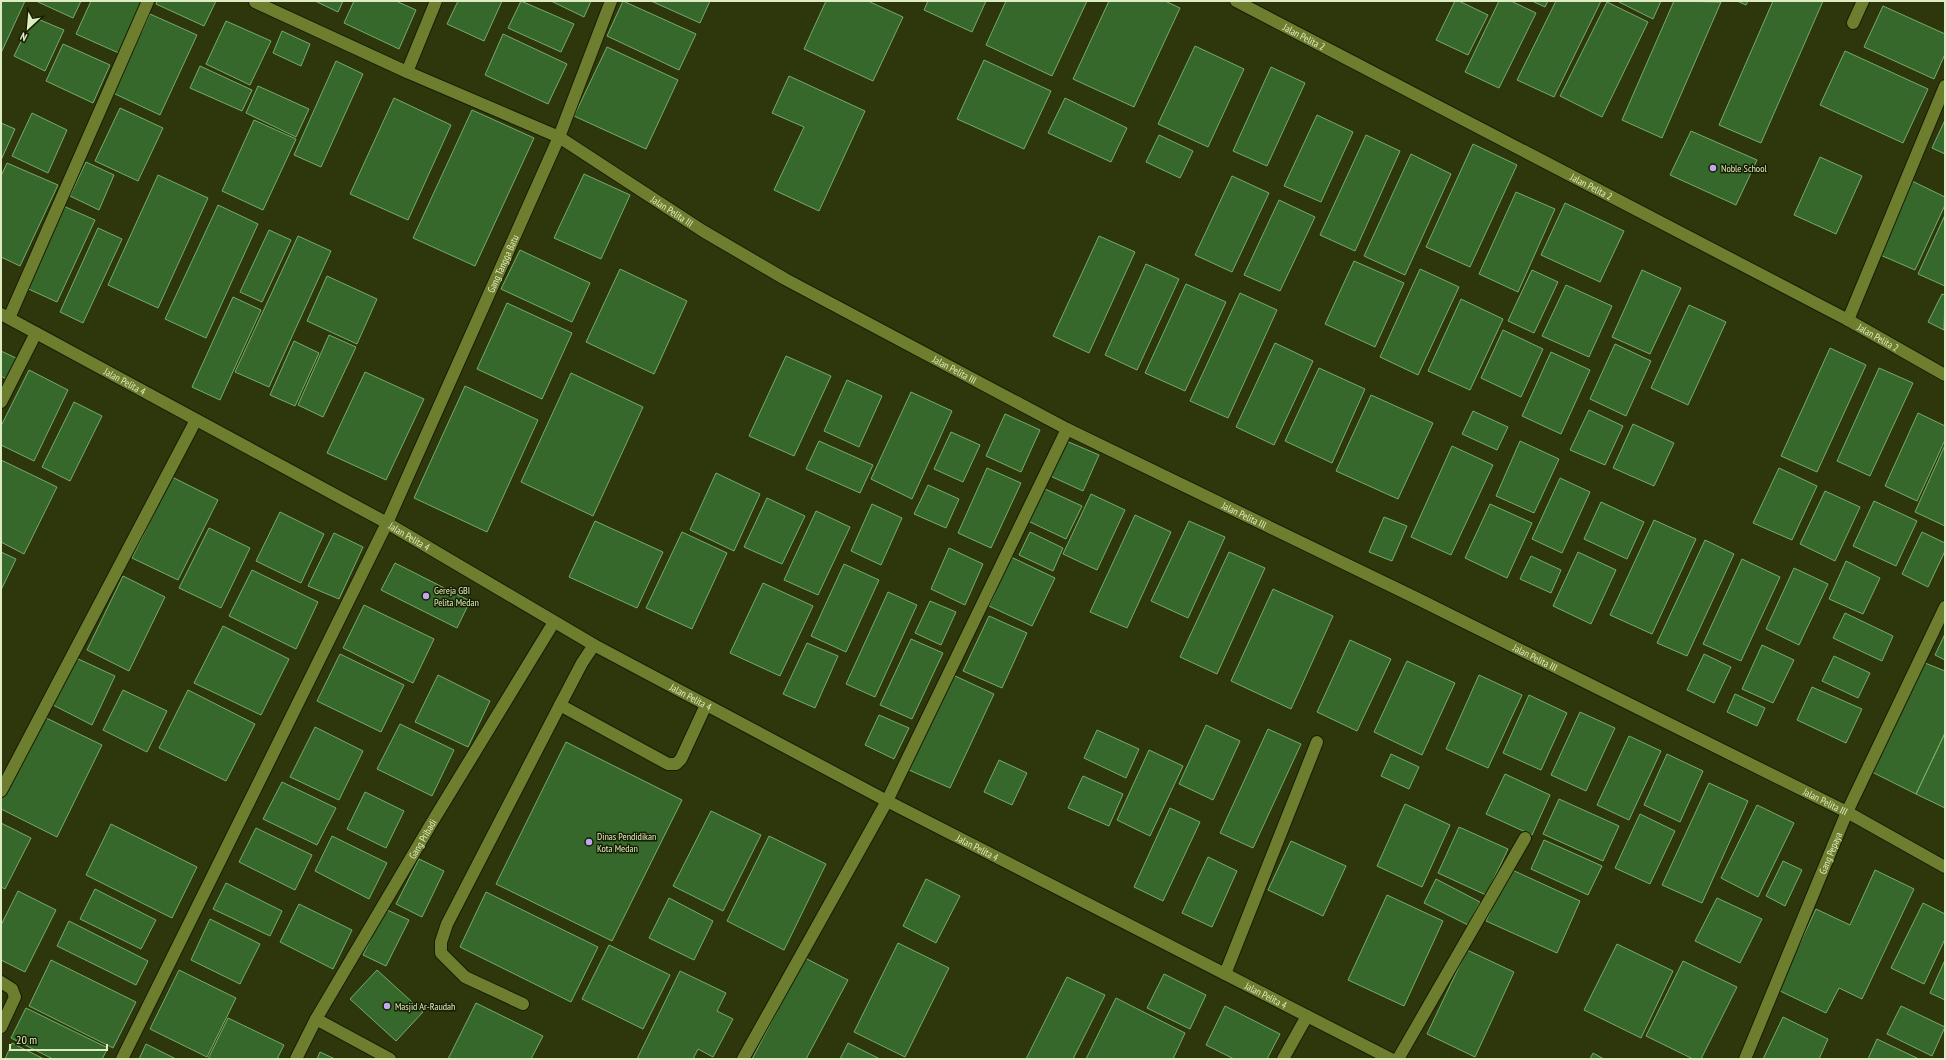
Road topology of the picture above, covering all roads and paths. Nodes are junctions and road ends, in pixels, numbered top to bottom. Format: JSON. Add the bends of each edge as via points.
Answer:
{"nodes":[{"id":1,"x":148,"y":1,"type":"edge"},
{"id":2,"x":436,"y":1,"type":"edge"},
{"id":3,"x":611,"y":1,"type":"edge"},
{"id":4,"x":1236,"y":1,"type":"edge"},
{"id":5,"x":1863,"y":1,"type":"edge"},
{"id":6,"x":255,"y":2,"type":"dead end"},
{"id":7,"x":1853,"y":23,"type":"dead end"},
{"id":8,"x":407,"y":72,"type":"junction"},
{"id":9,"x":1945,"y":86,"type":"edge"},
{"id":10,"x":559,"y":137,"type":"junction"},
{"id":11,"x":5,"y":316,"type":"edge"},
{"id":12,"x":1848,"y":320,"type":"junction"},
{"id":13,"x":36,"y":333,"type":"junction"},
{"id":14,"x":1945,"y":375,"type":"edge"},
{"id":15,"x":1,"y":402,"type":"edge"},
{"id":16,"x":196,"y":420,"type":"junction"},
{"id":17,"x":1067,"y":429,"type":"junction"},
{"id":18,"x":387,"y":523,"type":"junction"},
{"id":19,"x":1945,"y":607,"type":"edge"},
{"id":20,"x":554,"y":622,"type":"junction"},
{"id":21,"x":594,"y":645,"type":"junction"},
{"id":22,"x":706,"y":704,"type":"junction"},
{"id":23,"x":560,"y":705,"type":"junction"},
{"id":24,"x":1317,"y":742,"type":"dead end"},
{"id":25,"x":1,"y":791,"type":"edge"},
{"id":26,"x":887,"y":801,"type":"junction"},
{"id":27,"x":1847,"y":812,"type":"junction"},
{"id":28,"x":1525,"y":838,"type":"dead end"},
{"id":29,"x":1945,"y":867,"type":"edge"},
{"id":30,"x":1225,"y":974,"type":"junction"},
{"id":31,"x":1,"y":982,"type":"edge"},
{"id":32,"x":523,"y":1004,"type":"dead end"},
{"id":33,"x":1307,"y":1016,"type":"junction"},
{"id":34,"x":316,"y":1019,"type":"junction"},
{"id":35,"x":1,"y":1027,"type":"edge"},
{"id":36,"x":122,"y":1059,"type":"edge"},
{"id":37,"x":296,"y":1059,"type":"edge"},
{"id":38,"x":390,"y":1059,"type":"edge"},
{"id":39,"x":743,"y":1059,"type":"edge"},
{"id":40,"x":1283,"y":1059,"type":"edge"},
{"id":41,"x":1391,"y":1059,"type":"edge"},
{"id":42,"x":1398,"y":1059,"type":"edge"},
{"id":43,"x":1745,"y":1059,"type":"edge"}],
"edges":[{"from":1,"to":11,"type":"street"},
{"from":2,"to":8,"type":"street"},
{"from":3,"to":10,"type":"street","name":"Gang Tangga Batu"},
{"from":4,"to":12,"type":"street","name":"Jalan Pelita 2"},
{"from":5,"to":7,"type":"street"},
{"from":6,"to":8,"type":"street","name":"Jalan Pelita III"},
{"from":8,"to":10,"type":"street","name":"Jalan Pelita III"},
{"from":9,"to":12,"type":"street"},
{"from":10,"to":17,"type":"street","name":"Jalan Pelita III","via":[[703,231],[785,279]]},
{"from":10,"to":18,"type":"street","name":"Gang Tangga Batu"},
{"from":11,"to":13,"type":"street","name":"Jalan Pelita 4"},
{"from":12,"to":14,"type":"street","name":"Jalan Pelita 2"},
{"from":13,"to":15,"type":"street"},
{"from":13,"to":16,"type":"street","name":"Jalan Pelita 4"},
{"from":16,"to":18,"type":"street","name":"Jalan Pelita 4"},
{"from":16,"to":25,"type":"street"},
{"from":17,"to":26,"type":"street"},
{"from":17,"to":27,"type":"street","name":"Jalan Pelita III","via":[[1409,594]]},
{"from":18,"to":20,"type":"street","name":"Jalan Pelita 4"},
{"from":18,"to":36,"type":"street","name":"Gang Tangga Batu"},
{"from":19,"to":27,"type":"street","name":"Gang Pepaya"},
{"from":20,"to":21,"type":"street","name":"Jalan Pelita 4"},
{"from":20,"to":34,"type":"street","name":"Gang Pribadi","via":[[430,824]]},
{"from":21,"to":22,"type":"street","name":"Jalan Pelita 4"},
{"from":21,"to":23,"type":"street"},
{"from":22,"to":23,"type":"street","via":[[681,759],[676,764],[668,764]]},
{"from":22,"to":26,"type":"street","name":"Jalan Pelita 4"},
{"from":23,"to":32,"type":"street","via":[[447,924],[441,942],[441,953],[465,977]]},
{"from":24,"to":30,"type":"street"},
{"from":26,"to":30,"type":"street","name":"Jalan Pelita 4"},
{"from":26,"to":39,"type":"street"},
{"from":27,"to":29,"type":"street","name":"Jalan Pelita III"},
{"from":27,"to":43,"type":"street","name":"Gang Pepaya"},
{"from":28,"to":42,"type":"street"},
{"from":30,"to":33,"type":"street","name":"Jalan Pelita 4"},
{"from":31,"to":35,"type":"street","via":[[15,993],[14,1001]]},
{"from":33,"to":40,"type":"street"},
{"from":33,"to":41,"type":"street","name":"Jalan Pelita 4"},
{"from":34,"to":37,"type":"street","name":"Gang Pribadi"},
{"from":34,"to":38,"type":"street"}]}
